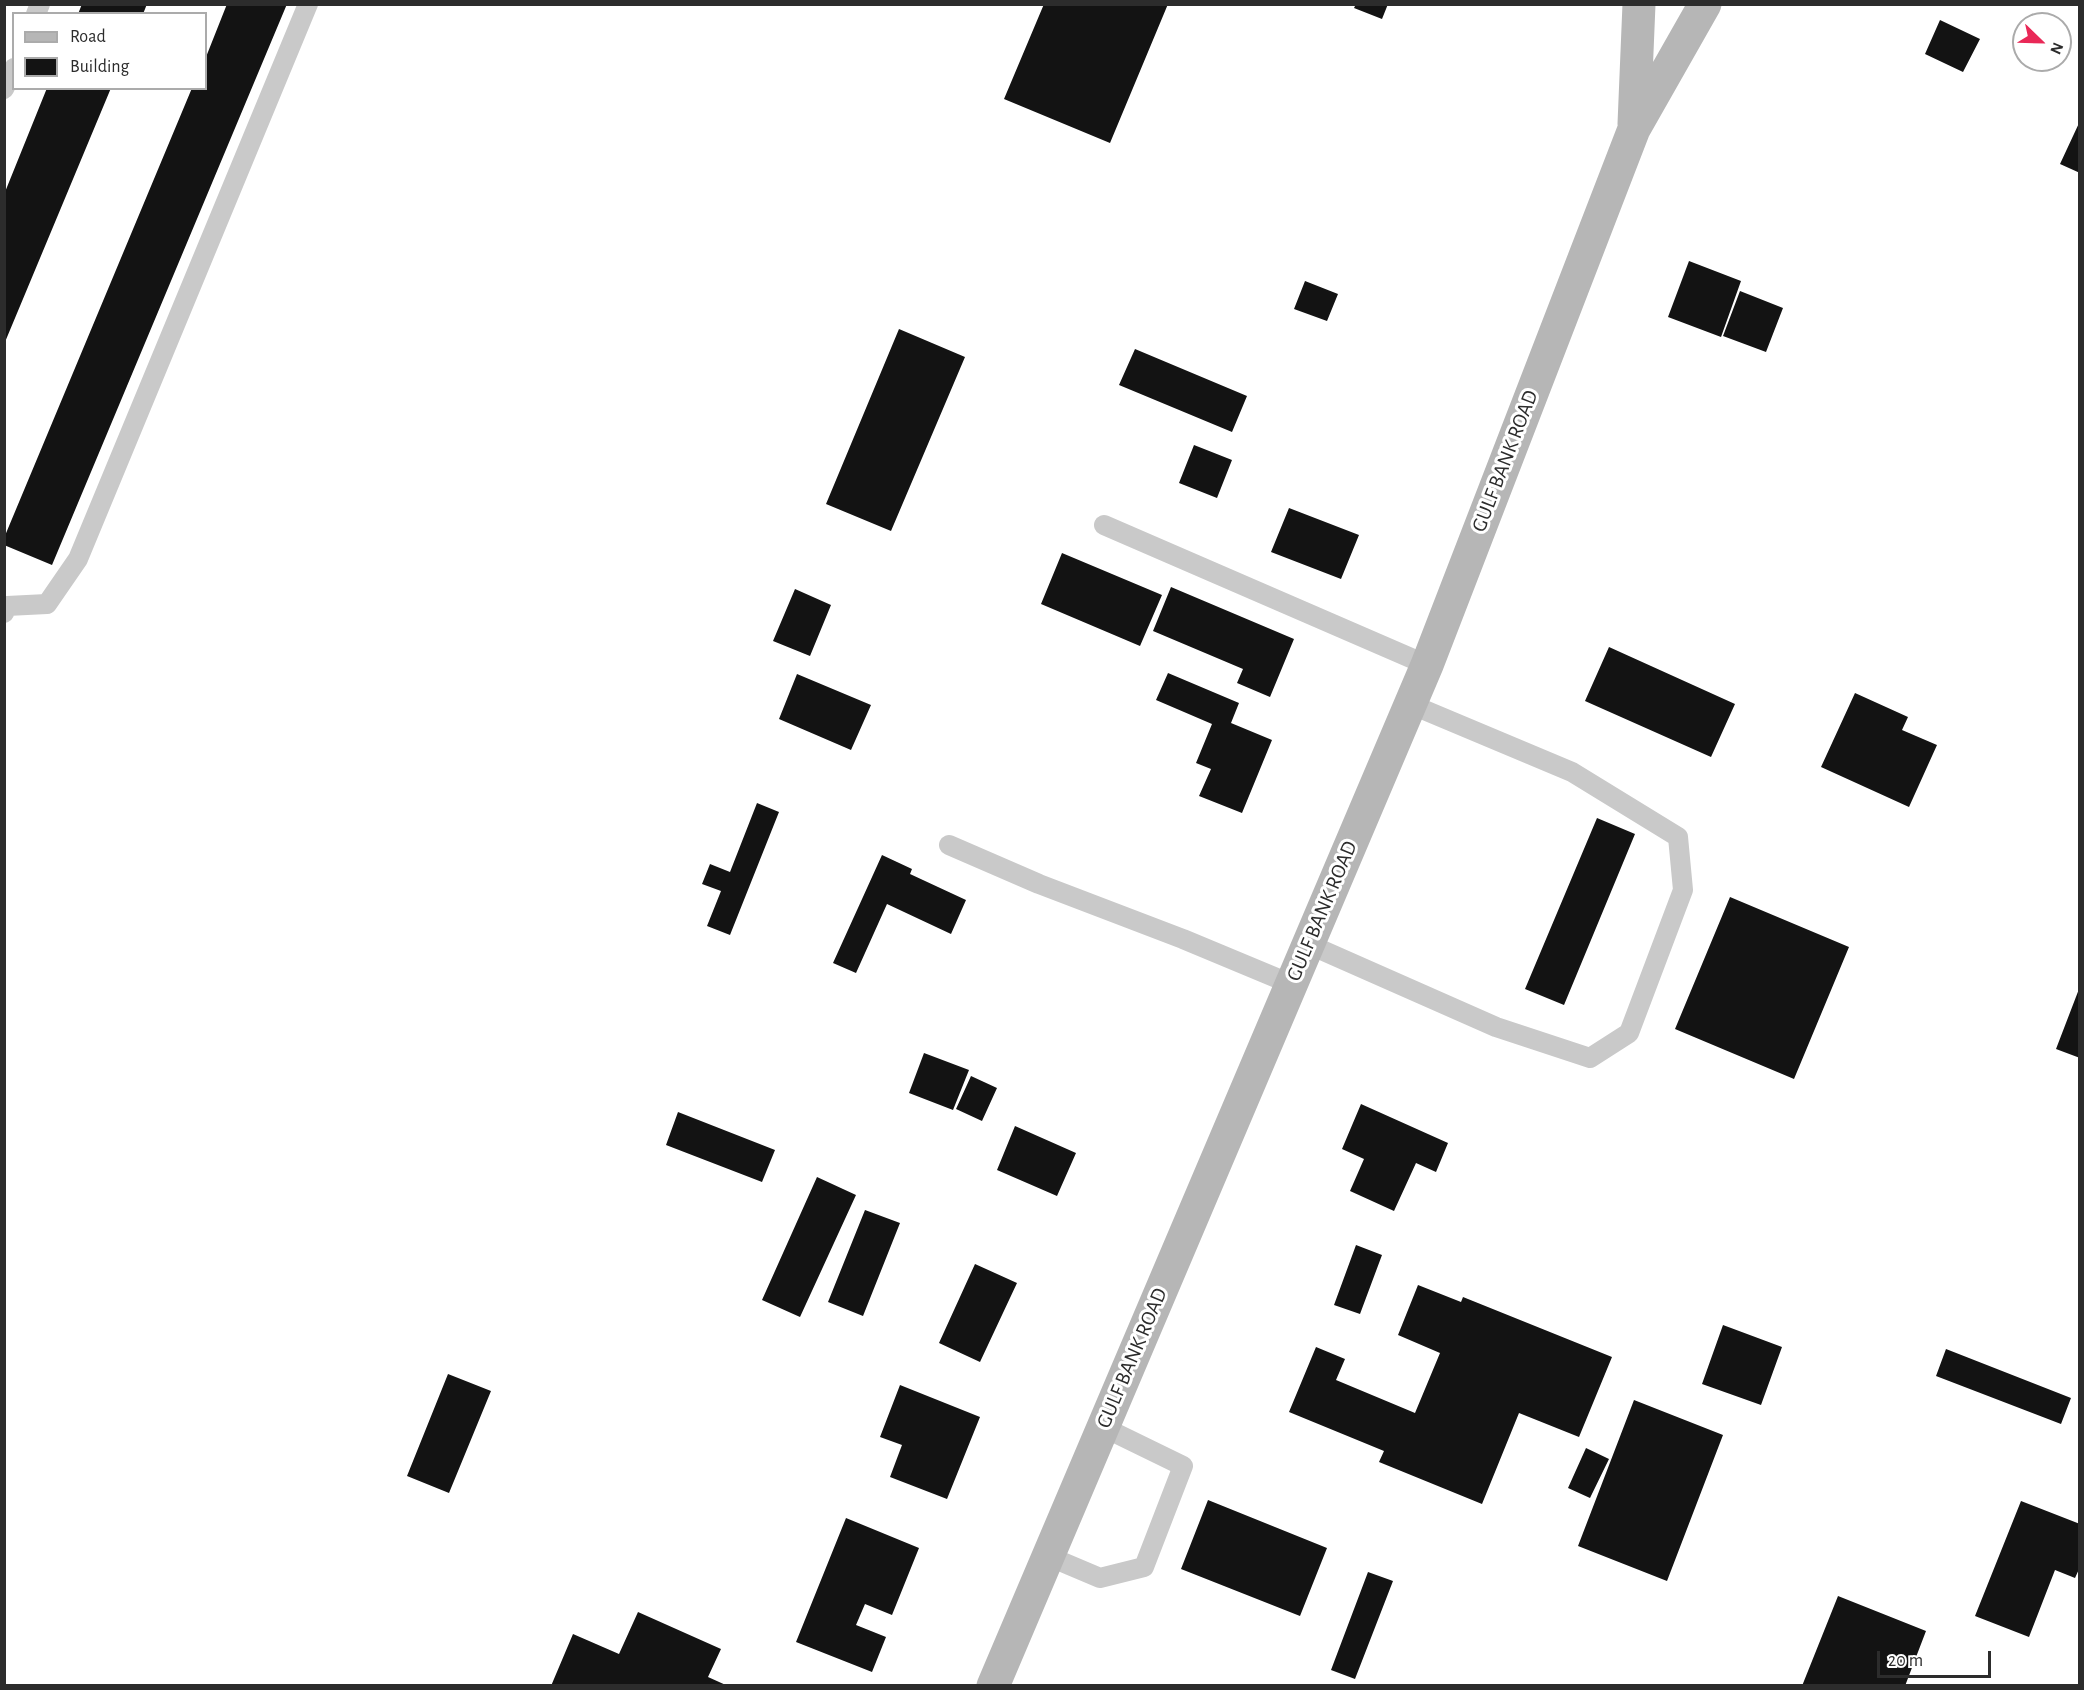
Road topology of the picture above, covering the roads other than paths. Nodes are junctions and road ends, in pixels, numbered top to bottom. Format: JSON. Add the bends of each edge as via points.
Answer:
{"nodes":[{"id":1,"x":308,"y":4,"type":"edge"},
{"id":2,"x":1639,"y":4,"type":"edge"},
{"id":3,"x":1705,"y":4,"type":"edge"},
{"id":4,"x":12,"y":72,"type":"edge"},
{"id":5,"x":4,"y":89,"type":"edge"},
{"id":6,"x":1634,"y":129,"type":"junction"},
{"id":7,"x":1104,"y":525,"type":"dead end"},
{"id":8,"x":4,"y":613,"type":"edge"},
{"id":9,"x":1426,"y":665,"type":"junction"},
{"id":10,"x":1410,"y":704,"type":"junction"},
{"id":11,"x":949,"y":845,"type":"dead end"},
{"id":12,"x":1308,"y":944,"type":"junction"},
{"id":13,"x":1291,"y":984,"type":"junction"},
{"id":14,"x":1103,"y":1427,"type":"junction"},
{"id":15,"x":1048,"y":1556,"type":"junction"},
{"id":16,"x":993,"y":1686,"type":"edge"}],
"edges":[{"from":1,"to":8,"type":"lane","via":[[78,559],[47,603],[7,606]]},
{"from":2,"to":6,"type":"main road","name":"GULF BANK ROAD"},
{"from":3,"to":6,"type":"main road","name":"GULF BANK ROAD"},
{"from":4,"to":5,"type":"lane"},
{"from":6,"to":9,"type":"main road","name":"GULF BANK ROAD"},
{"from":7,"to":9,"type":"lane"},
{"from":9,"to":10,"type":"main road","name":"GULF BANK ROAD"},
{"from":10,"to":12,"type":"main road","name":"GULF BANK ROAD"},
{"from":10,"to":12,"type":"lane","via":[[1572,772],[1678,837],[1683,890],[1629,1033],[1590,1058],[1496,1027]]},
{"from":11,"to":13,"type":"lane"},
{"from":12,"to":13,"type":"main road","name":"GULF BANK ROAD"},
{"from":13,"to":14,"type":"main road","name":"GULF BANK ROAD"},
{"from":14,"to":15,"type":"main road","name":"GULF BANK ROAD"},
{"from":14,"to":15,"type":"lane","via":[[1182,1466],[1144,1567],[1100,1578]]},
{"from":15,"to":16,"type":"main road","name":"GULF BANK ROAD"}]}
